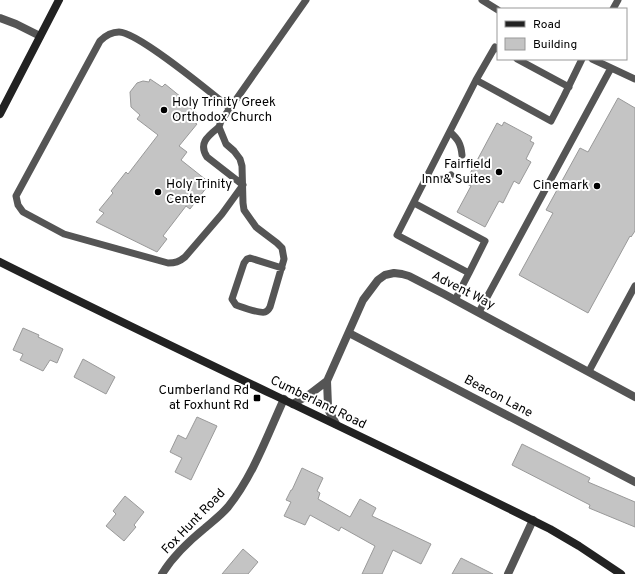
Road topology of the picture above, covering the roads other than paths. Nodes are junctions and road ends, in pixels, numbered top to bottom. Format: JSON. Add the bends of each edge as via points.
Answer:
{"nodes":[{"id":1,"x":59,"y":0,"type":"edge"},
{"id":2,"x":306,"y":0,"type":"edge"},
{"id":3,"x":482,"y":0,"type":"edge"},
{"id":4,"x":497,"y":9,"type":"edge"},
{"id":5,"x":0,"y":18,"type":"edge"},
{"id":6,"x":40,"y":36,"type":"junction"},
{"id":7,"x":497,"y":48,"type":"edge"},
{"id":8,"x":519,"y":60,"type":"edge"},
{"id":9,"x":582,"y":60,"type":"edge"},
{"id":10,"x":594,"y":60,"type":"edge"},
{"id":11,"x":611,"y":68,"type":"junction"},
{"id":12,"x":635,"y":79,"type":"edge"},
{"id":13,"x":476,"y":80,"type":"junction"},
{"id":14,"x":569,"y":87,"type":"junction"},
{"id":15,"x":230,"y":108,"type":"junction"},
{"id":16,"x":0,"y":114,"type":"edge"},
{"id":17,"x":219,"y":127,"type":"junction"},
{"id":18,"x":450,"y":132,"type":"junction"},
{"id":19,"x":462,"y":155,"type":"dead end"},
{"id":20,"x":451,"y":175,"type":"dead end"},
{"id":21,"x":426,"y":180,"type":"junction"},
{"id":22,"x":243,"y":185,"type":"junction"},
{"id":23,"x":414,"y":203,"type":"junction"},
{"id":24,"x":0,"y":262,"type":"edge"},
{"id":25,"x":282,"y":268,"type":"junction"},
{"id":26,"x":469,"y":273,"type":"junction"},
{"id":27,"x":635,"y":286,"type":"edge"},
{"id":28,"x":455,"y":300,"type":"junction"},
{"id":29,"x":479,"y":312,"type":"junction"},
{"id":30,"x":349,"y":333,"type":"junction"},
{"id":31,"x":589,"y":371,"type":"junction"},
{"id":32,"x":327,"y":381,"type":"junction"},
{"id":33,"x":635,"y":397,"type":"edge"},
{"id":34,"x":284,"y":399,"type":"junction"},
{"id":35,"x":293,"y":404,"type":"junction"},
{"id":36,"x":336,"y":424,"type":"junction"},
{"id":37,"x":635,"y":482,"type":"edge"},
{"id":38,"x":533,"y":520,"type":"junction"},
{"id":39,"x":162,"y":574,"type":"edge"},
{"id":40,"x":508,"y":574,"type":"edge"},
{"id":41,"x":621,"y":574,"type":"edge"}],
"edges":[{"from":1,"to":6,"type":"main road"},
{"from":2,"to":15,"type":"lane"},
{"from":3,"to":4,"type":"lane"},
{"from":5,"to":6,"type":"street"},
{"from":6,"to":16,"type":"main road"},
{"from":7,"to":13,"type":"lane","via":[[495,47]]},
{"from":8,"to":14,"type":"lane"},
{"from":9,"to":14,"type":"lane"},
{"from":10,"to":11,"type":"lane"},
{"from":11,"to":12,"type":"lane"},
{"from":11,"to":29,"type":"lane"},
{"from":13,"to":14,"type":"lane","via":[[551,121]]},
{"from":13,"to":18,"type":"lane"},
{"from":15,"to":17,"type":"lane"},
{"from":15,"to":22,"type":"lane","via":[[154,50],[126,33],[108,35],[100,41],[16,200],[23,212],[64,234],[174,263],[185,257]]},
{"from":17,"to":22,"type":"lane","via":[[226,144],[240,159]]},
{"from":17,"to":22,"type":"lane","via":[[205,142],[204,152]]},
{"from":18,"to":19,"type":"lane","via":[[457,138]]},
{"from":18,"to":21,"type":"lane"},
{"from":20,"to":21,"type":"lane","via":[[447,179]]},
{"from":21,"to":23,"type":"lane"},
{"from":22,"to":25,"type":"lane","via":[[244,210],[256,227],[282,248]]},
{"from":23,"to":26,"type":"lane","via":[[485,241]]},
{"from":23,"to":26,"type":"lane","via":[[397,235]]},
{"from":24,"to":34,"type":"main road","name":"Cumberland Road"},
{"from":25,"to":25,"type":"lane","via":[[268,310],[260,312],[234,303],[232,298],[247,259]]},
{"from":26,"to":28,"type":"lane"},
{"from":27,"to":31,"type":"lane"},
{"from":28,"to":29,"type":"street","name":"Advent Way"},
{"from":28,"to":30,"type":"street","name":"Advent Way","via":[[402,274],[385,275],[363,300]]},
{"from":29,"to":31,"type":"street","name":"Advent Way"},
{"from":30,"to":32,"type":"street","name":"Advent Way"},
{"from":30,"to":37,"type":"street","name":"Beacon Lane"},
{"from":31,"to":33,"type":"street","name":"Advent Way"},
{"from":32,"to":35,"type":"street","name":"Advent Way"},
{"from":32,"to":36,"type":"street","name":"Advent Way","via":[[329,411]]},
{"from":34,"to":35,"type":"main road","name":"Cumberland Road"},
{"from":34,"to":39,"type":"street","name":"Fox Hunt Road","via":[[251,471],[228,507],[179,552]]},
{"from":35,"to":36,"type":"main road","name":"Cumberland Road"},
{"from":36,"to":38,"type":"main road","name":"Cumberland Road"},
{"from":38,"to":40,"type":"street"},
{"from":38,"to":41,"type":"main road","name":"Cumberland Road"}]}
